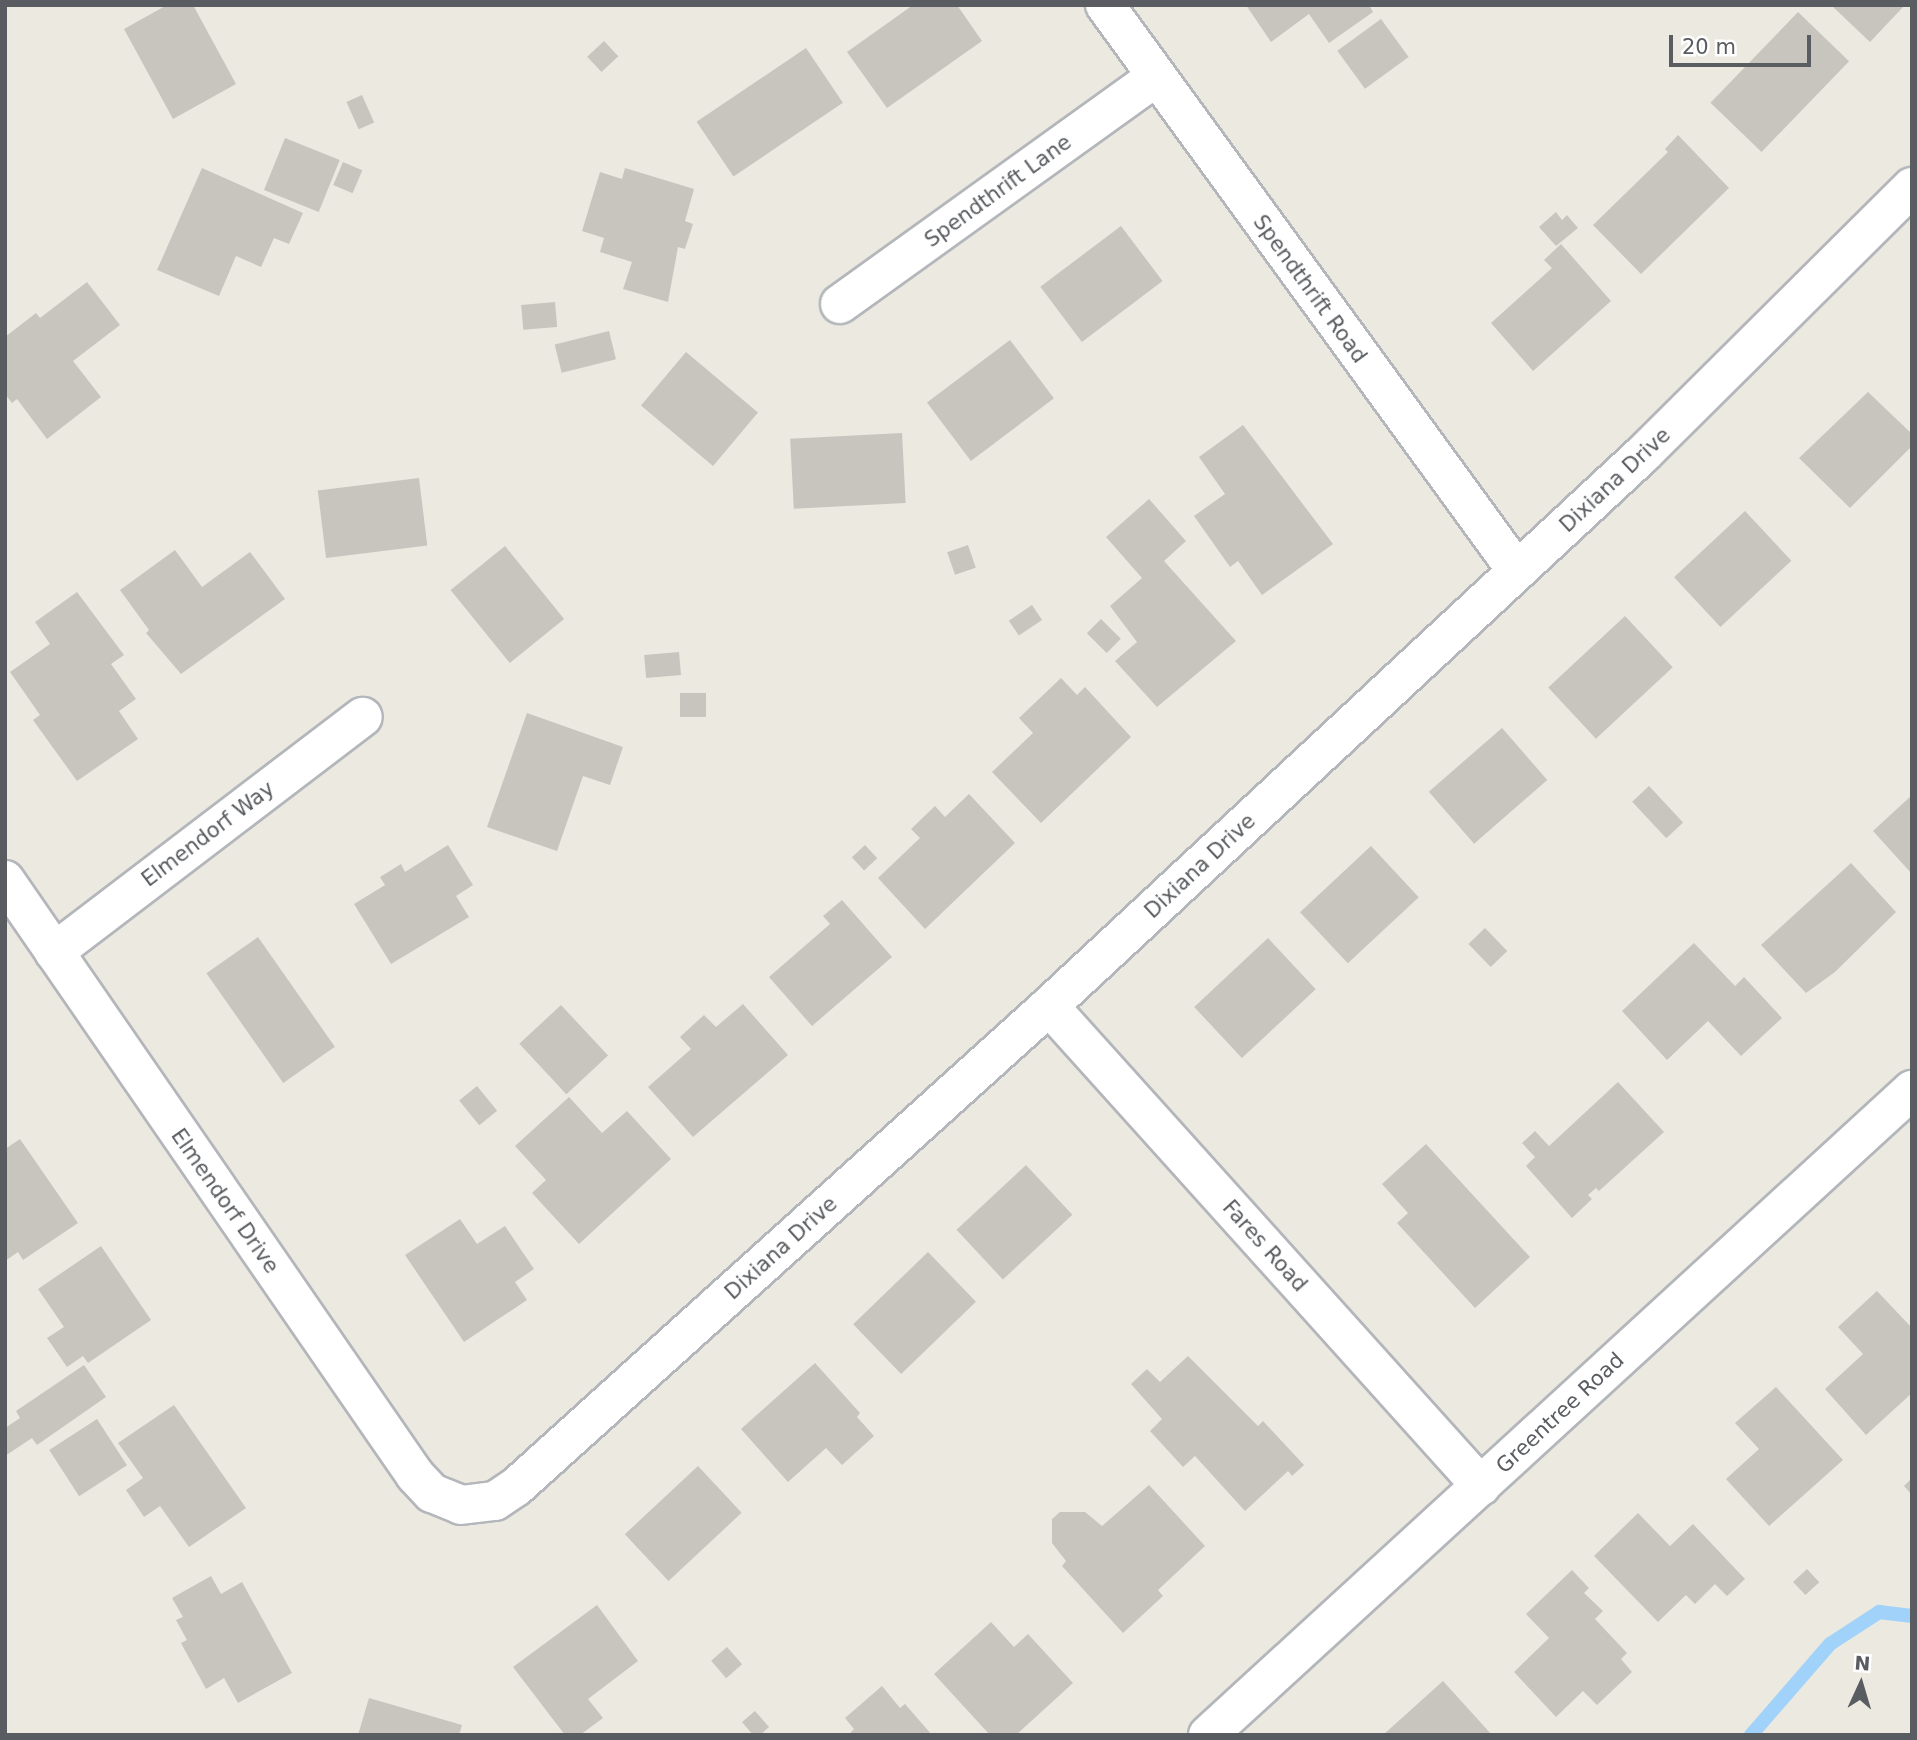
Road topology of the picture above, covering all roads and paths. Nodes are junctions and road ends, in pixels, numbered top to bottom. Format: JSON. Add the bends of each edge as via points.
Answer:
{"nodes":[{"id":1,"x":1105,"y":5,"type":"edge"},
{"id":2,"x":1156,"y":78,"type":"junction"},
{"id":3,"x":1912,"y":187,"type":"edge"},
{"id":4,"x":840,"y":304,"type":"dead end"},
{"id":5,"x":1517,"y":572,"type":"junction"},
{"id":6,"x":363,"y":717,"type":"dead end"},
{"id":7,"x":5,"y":880,"type":"edge"},
{"id":8,"x":54,"y":953,"type":"junction"},
{"id":9,"x":1049,"y":1006,"type":"junction"},
{"id":10,"x":1912,"y":1090,"type":"edge"},
{"id":11,"x":1481,"y":1486,"type":"junction"},
{"id":12,"x":461,"y":1505,"type":"joint"},
{"id":13,"x":1212,"y":1733,"type":"edge"}],
"edges":[{"from":1,"to":2,"type":"street","name":"Spendthrift Road"},
{"from":2,"to":4,"type":"street","name":"Spendthrift Lane"},
{"from":2,"to":5,"type":"street","name":"Spendthrift Road"},
{"from":3,"to":5,"type":"street","name":"Dixiana Drive"},
{"from":5,"to":9,"type":"street","name":"Dixiana Drive"},
{"from":6,"to":8,"type":"street","name":"Elmendorf Way"},
{"from":7,"to":8,"type":"street","name":"Elmendorf Drive"},
{"from":8,"to":12,"type":"street","name":"Elmendorf Drive","via":[[415,1475],[432,1493]]},
{"from":9,"to":11,"type":"street","name":"Fares Road"},
{"from":9,"to":12,"type":"street","name":"Dixiana Drive","via":[[516,1487],[495,1501]]},
{"from":10,"to":11,"type":"street","name":"Greentree Road"},
{"from":11,"to":13,"type":"street","name":"Greentree Road"}]}
